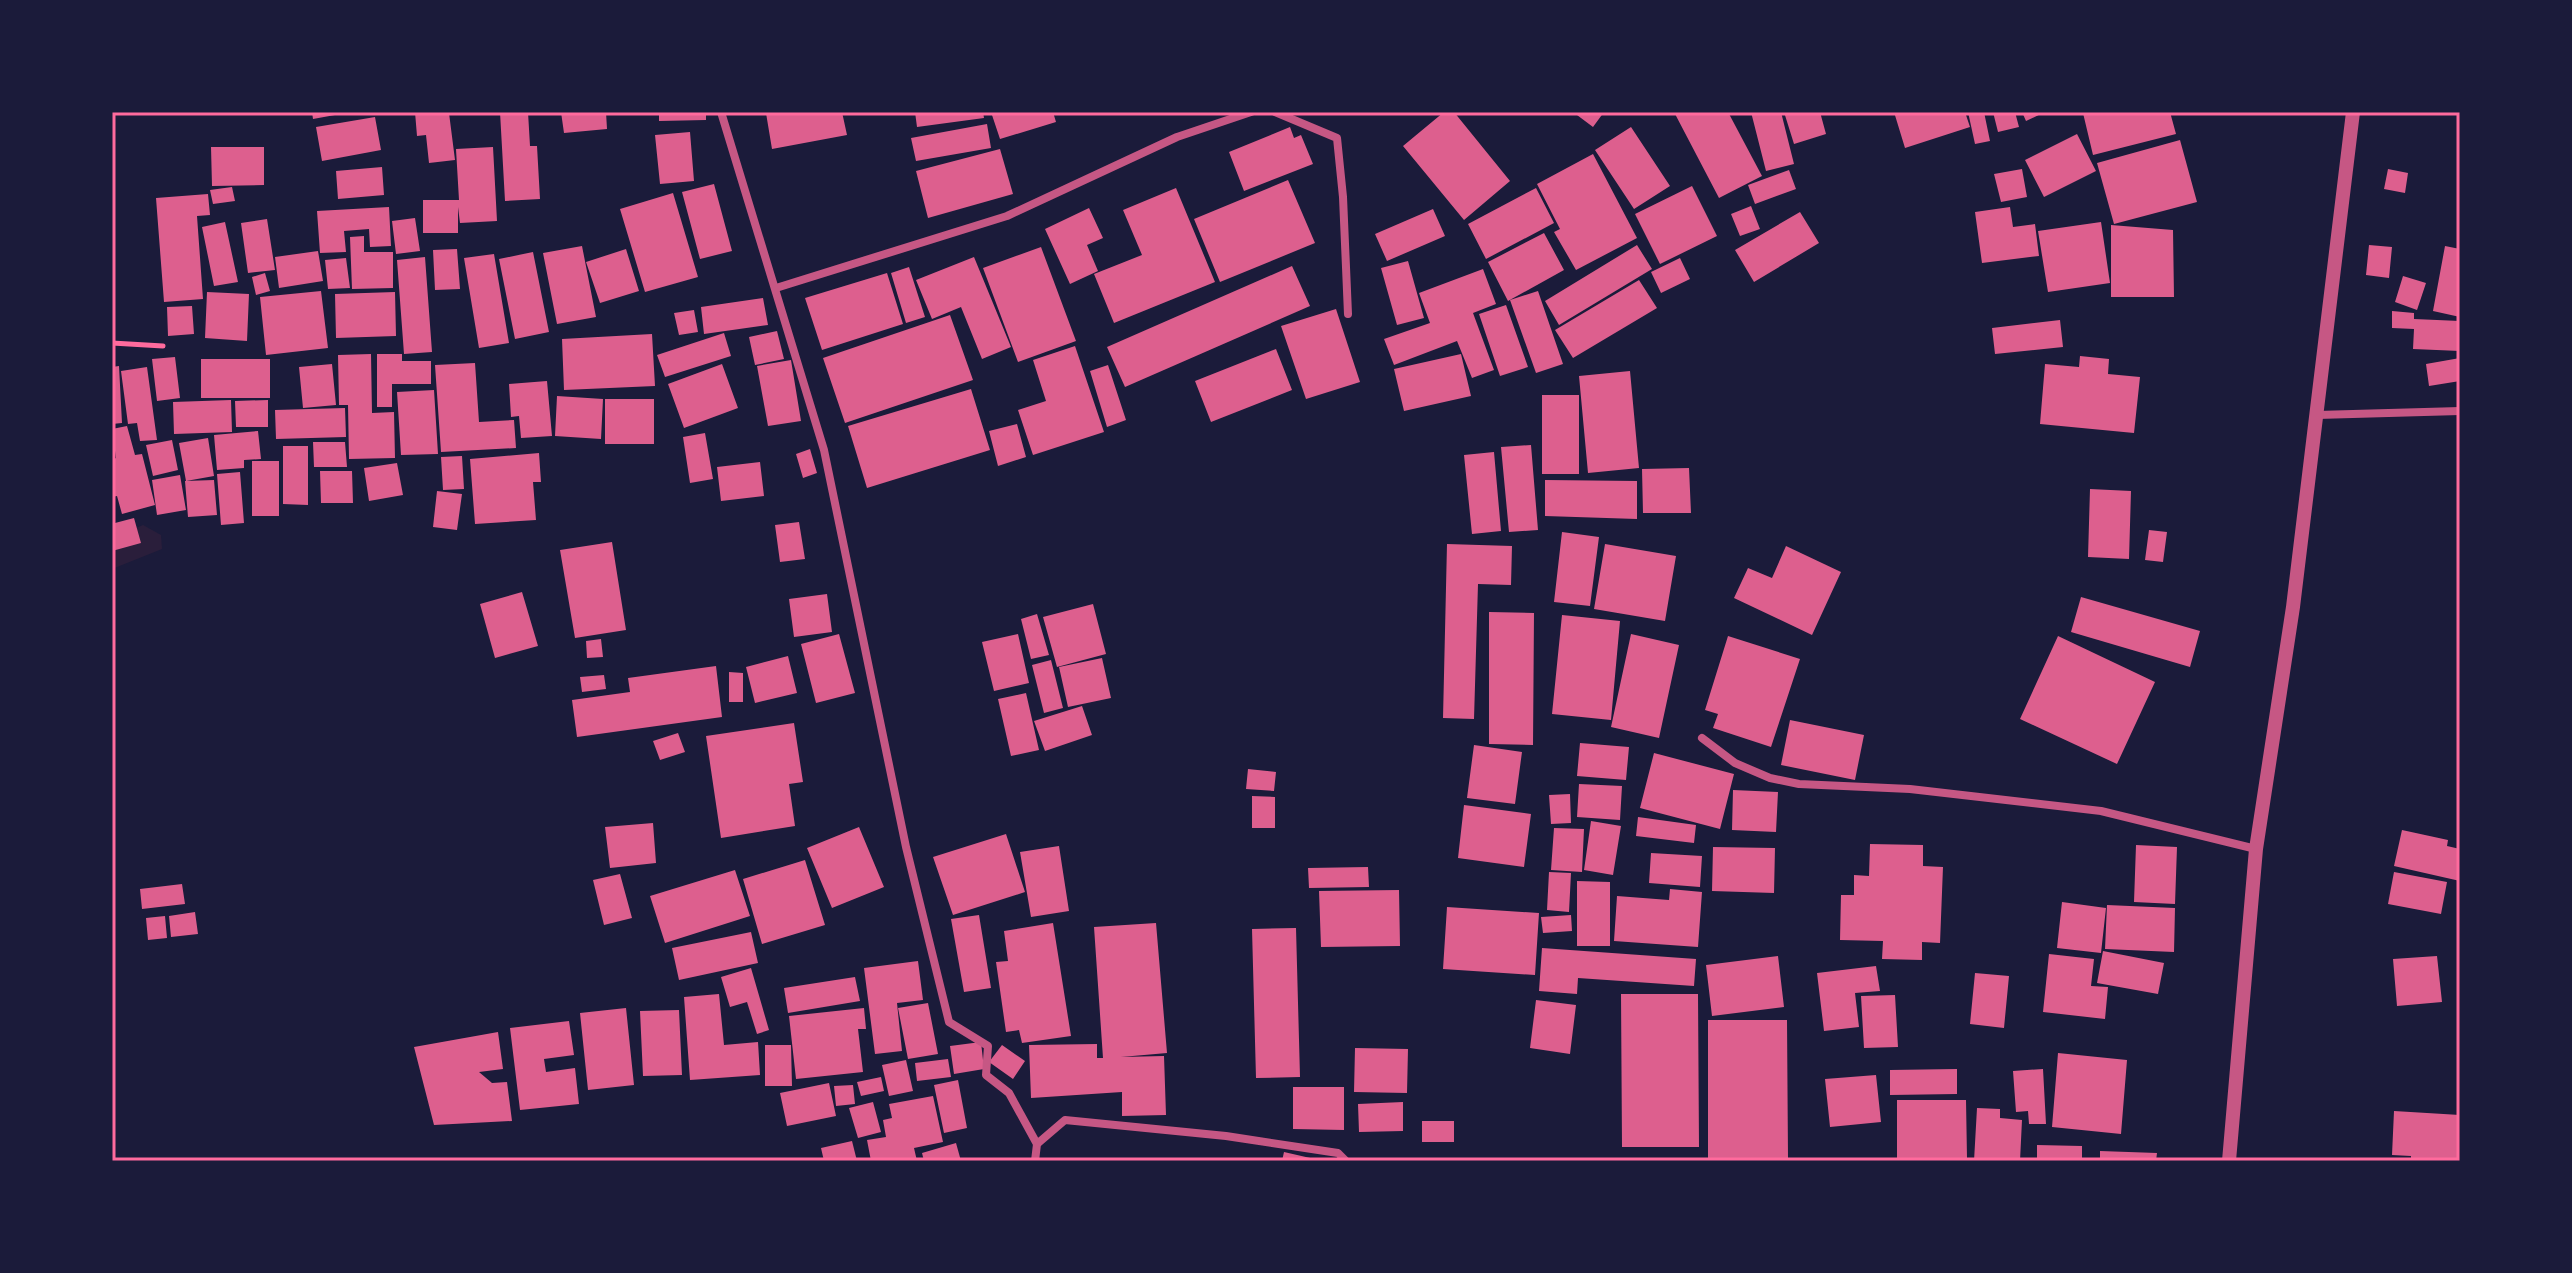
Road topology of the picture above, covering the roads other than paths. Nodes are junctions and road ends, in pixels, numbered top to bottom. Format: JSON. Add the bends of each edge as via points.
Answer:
{"nodes":[{"id":1,"x":721,"y":112,"type":"edge"},
{"id":2,"x":1251,"y":112,"type":"edge"},
{"id":3,"x":1275,"y":112,"type":"edge"},
{"id":4,"x":2353,"y":112,"type":"edge"},
{"id":5,"x":776,"y":288,"type":"junction"},
{"id":6,"x":1348,"y":314,"type":"dead end"},
{"id":7,"x":2460,"y":411,"type":"edge"},
{"id":8,"x":2317,"y":415,"type":"junction"},
{"id":9,"x":1702,"y":738,"type":"dead end"},
{"id":10,"x":2256,"y":849,"type":"junction"},
{"id":11,"x":1037,"y":1144,"type":"junction"},
{"id":12,"x":1035,"y":1161,"type":"edge"},
{"id":13,"x":1346,"y":1161,"type":"edge"},
{"id":14,"x":2229,"y":1161,"type":"edge"}],
"edges":[{"from":1,"to":5,"type":"street"},
{"from":2,"to":5,"type":"street","via":[[1177,137],[1007,216]]},
{"from":3,"to":6,"type":"street","via":[[1337,138]]},
{"from":4,"to":8,"type":"street"},
{"from":5,"to":11,"type":"street","via":[[824,450],[902,831],[949,1022],[988,1046],[986,1075],[1009,1093]]},
{"from":7,"to":8,"type":"street"},
{"from":8,"to":10,"type":"street"},
{"from":9,"to":10,"type":"street","via":[[1735,763],[1799,784],[1910,789],[2101,811]]},
{"from":10,"to":14,"type":"street"},
{"from":11,"to":12,"type":"street"},
{"from":11,"to":13,"type":"street","via":[[1065,1120],[1226,1136],[1338,1153]]}]}
